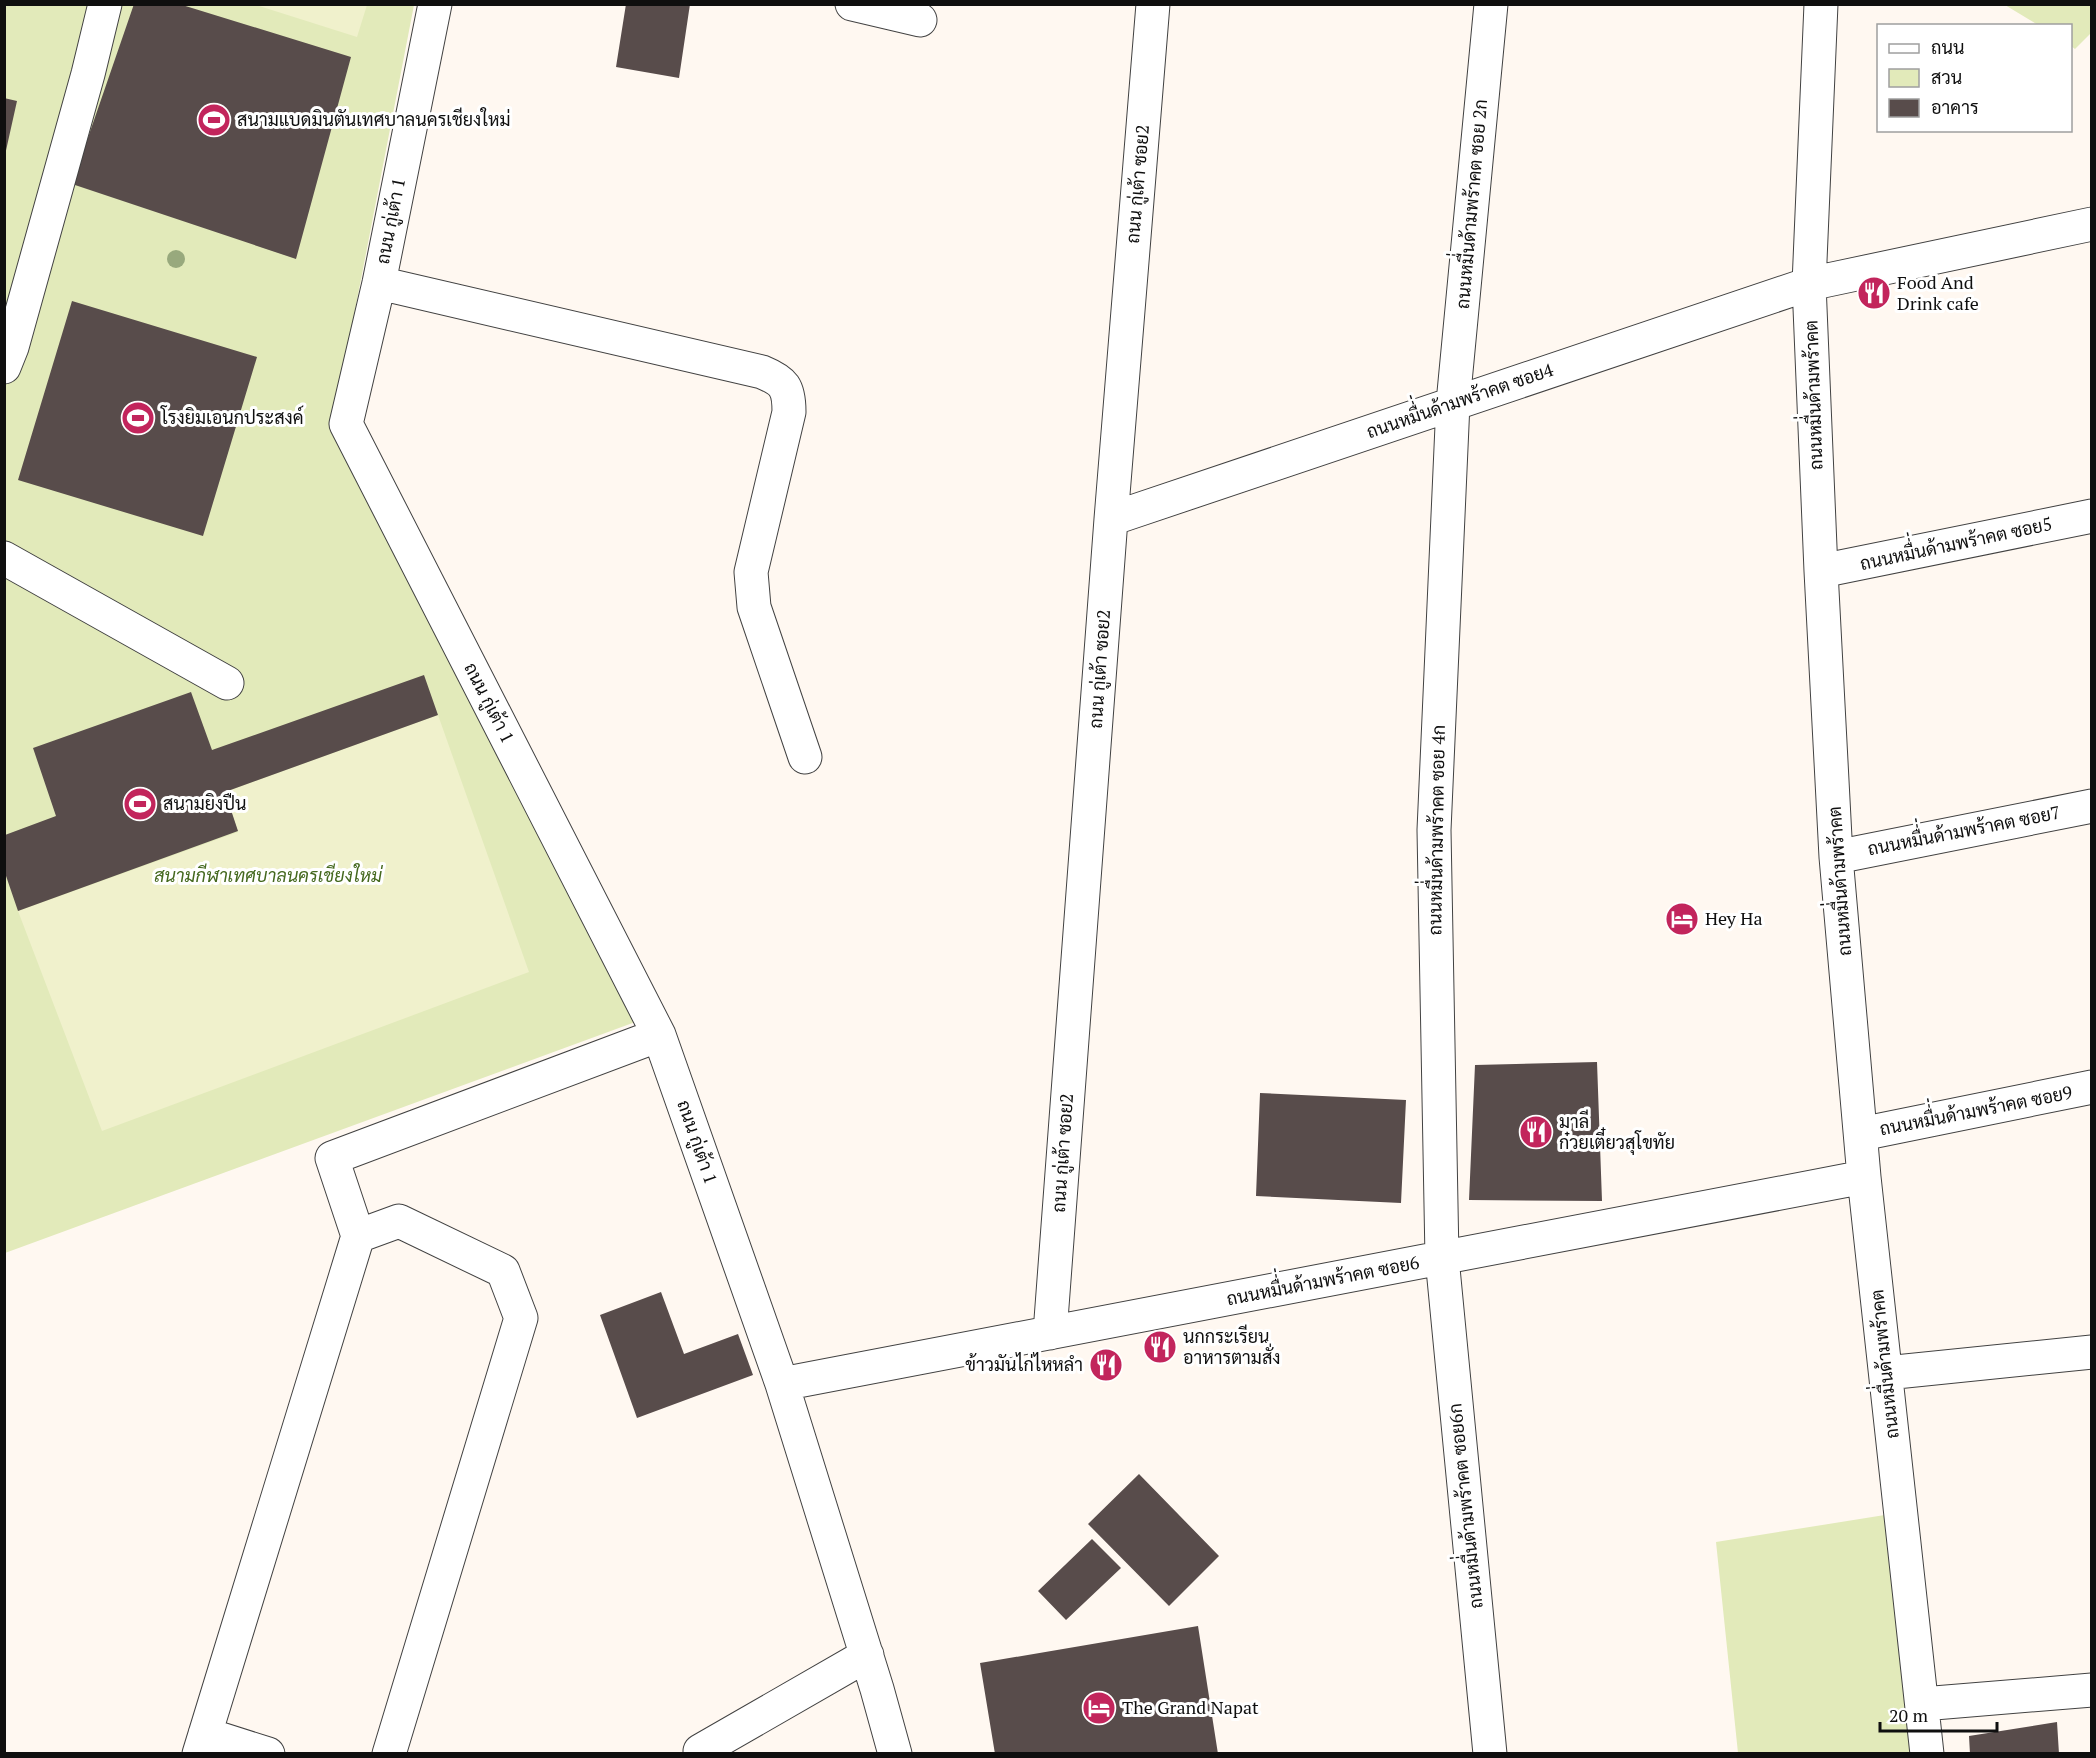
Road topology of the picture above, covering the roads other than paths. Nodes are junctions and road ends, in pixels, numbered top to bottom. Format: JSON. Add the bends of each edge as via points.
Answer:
{"nodes":[{"id":1,"x":105,"y":4,"type":"edge"},
{"id":2,"x":435,"y":4,"type":"edge"},
{"id":3,"x":852,"y":4,"type":"edge"},
{"id":4,"x":1153,"y":4,"type":"edge"},
{"id":5,"x":1491,"y":4,"type":"edge"},
{"id":6,"x":1821,"y":4,"type":"edge"},
{"id":7,"x":921,"y":20,"type":"dead end"},
{"id":8,"x":2091,"y":224,"type":"edge"},
{"id":9,"x":379,"y":283,"type":"junction"},
{"id":10,"x":1809,"y":284,"type":"junction"},
{"id":11,"x":7,"y":353,"type":"edge"},
{"id":12,"x":1453,"y":403,"type":"junction"},
{"id":13,"x":2091,"y":516,"type":"edge"},
{"id":14,"x":1111,"y":519,"type":"junction"},
{"id":15,"x":5,"y":558,"type":"edge"},
{"id":16,"x":1821,"y":571,"type":"junction"},
{"id":17,"x":226,"y":683,"type":"dead end"},
{"id":18,"x":806,"y":757,"type":"dead end"},
{"id":19,"x":2091,"y":806,"type":"edge"},
{"id":20,"x":1836,"y":857,"type":"junction"},
{"id":21,"x":659,"y":1035,"type":"junction"},
{"id":22,"x":2091,"y":1088,"type":"edge"},
{"id":23,"x":1861,"y":1134,"type":"junction"},
{"id":24,"x":1864,"y":1178,"type":"junction"},
{"id":25,"x":358,"y":1236,"type":"junction"},
{"id":26,"x":1442,"y":1258,"type":"junction"},
{"id":27,"x":1050,"y":1333,"type":"junction"},
{"id":28,"x":2091,"y":1352,"type":"edge"},
{"id":29,"x":1886,"y":1373,"type":"junction"},
{"id":30,"x":782,"y":1384,"type":"junction"},
{"id":31,"x":867,"y":1655,"type":"junction"},
{"id":32,"x":2091,"y":1690,"type":"edge"},
{"id":33,"x":1922,"y":1704,"type":"junction"},
{"id":34,"x":202,"y":1744,"type":"edge"},
{"id":35,"x":700,"y":1751,"type":"dead end"},
{"id":36,"x":268,"y":1754,"type":"edge"},
{"id":37,"x":389,"y":1754,"type":"edge"},
{"id":38,"x":895,"y":1754,"type":"edge"},
{"id":39,"x":1490,"y":1754,"type":"edge"},
{"id":40,"x":1927,"y":1754,"type":"edge"}],
"edges":[{"from":1,"to":11,"type":"street"},
{"from":2,"to":9,"type":"street","name":"ถนน กู่เต้า 1"},
{"from":3,"to":7,"type":"street"},
{"from":4,"to":14,"type":"street","name":"ถนน กู่เต้า ซอย2"},
{"from":5,"to":12,"type":"street","name":"ถนนหมื่่นด้ามพร้าคต ซอย 2ก"},
{"from":6,"to":10,"type":"street","name":"ถนนหมื่่นด้ามพร้าคต"},
{"from":8,"to":10,"type":"street","name":"ถนนหมื่่นด้ามพร้าคต ซอย4"},
{"from":9,"to":18,"type":"street","via":[[762,372],[783,385],[789,394],[789,412],[751,572],[751,588],[754,607]]},
{"from":9,"to":21,"type":"street","name":"ถนน กู่เต้า 1","via":[[346,424]]},
{"from":10,"to":12,"type":"street","name":"ถนนหมื่่นด้ามพร้าคต ซอย4"},
{"from":10,"to":16,"type":"street","name":"ถนนหมื่่นด้ามพร้าคต"},
{"from":12,"to":14,"type":"street","name":"ถนนหมื่่นด้ามพร้าคต ซอย4"},
{"from":12,"to":26,"type":"street","name":"ถนนหมื่่นด้ามพร้าคต ซอย 4ก","via":[[1434,830]]},
{"from":13,"to":16,"type":"street","name":"ถนนหมื่่นด้ามพร้าคต ซอย5"},
{"from":14,"to":27,"type":"street","name":"ถนน กู่เต้า ซอย2"},
{"from":15,"to":17,"type":"street"},
{"from":16,"to":20,"type":"street","name":"ถนนหมื่่นด้ามพร้าคต"},
{"from":19,"to":20,"type":"street","name":"ถนนหมื่่นด้ามพร้าคต ซอย7"},
{"from":20,"to":23,"type":"street","name":"ถนนหมื่่นด้ามพร้าคต"},
{"from":21,"to":25,"type":"street","via":[[332,1158]]},
{"from":21,"to":30,"type":"street","name":"ถนน กู่เต้า 1"},
{"from":22,"to":23,"type":"street","name":"ถนนหมื่่นด้ามพร้าคต ซอย9"},
{"from":23,"to":24,"type":"street","name":"ถนนหมื่่นด้ามพร้าคต"},
{"from":24,"to":26,"type":"street","name":"ถนนหมื่่นด้ามพร้าคต ซอย6"},
{"from":24,"to":29,"type":"street","name":"ถนนหมื่่นด้ามพร้าคต"},
{"from":25,"to":34,"type":"street"},
{"from":25,"to":37,"type":"street","via":[[399,1221],[503,1271],[521,1318]]},
{"from":26,"to":27,"type":"street","name":"ถนนหมื่่นด้ามพร้าคต ซอย6"},
{"from":26,"to":39,"type":"street","name":"ถนนหมื่่นด้ามพร้าคต ซอย6ก"},
{"from":27,"to":30,"type":"street","name":"ถนนหมื่่นด้ามพร้าคต ซอย6"},
{"from":28,"to":29,"type":"street"},
{"from":29,"to":33,"type":"street","name":"ถนนหมื่่นด้ามพร้าคต"},
{"from":30,"to":31,"type":"street","name":"ถนน กู่เต้า 1"},
{"from":31,"to":35,"type":"street"},
{"from":31,"to":38,"type":"street","name":"ถนน กู่เต้า 1"},
{"from":32,"to":33,"type":"street"},
{"from":33,"to":40,"type":"street","name":"ถนนหมื่่นด้ามพร้าคต"},
{"from":34,"to":36,"type":"street"}]}
